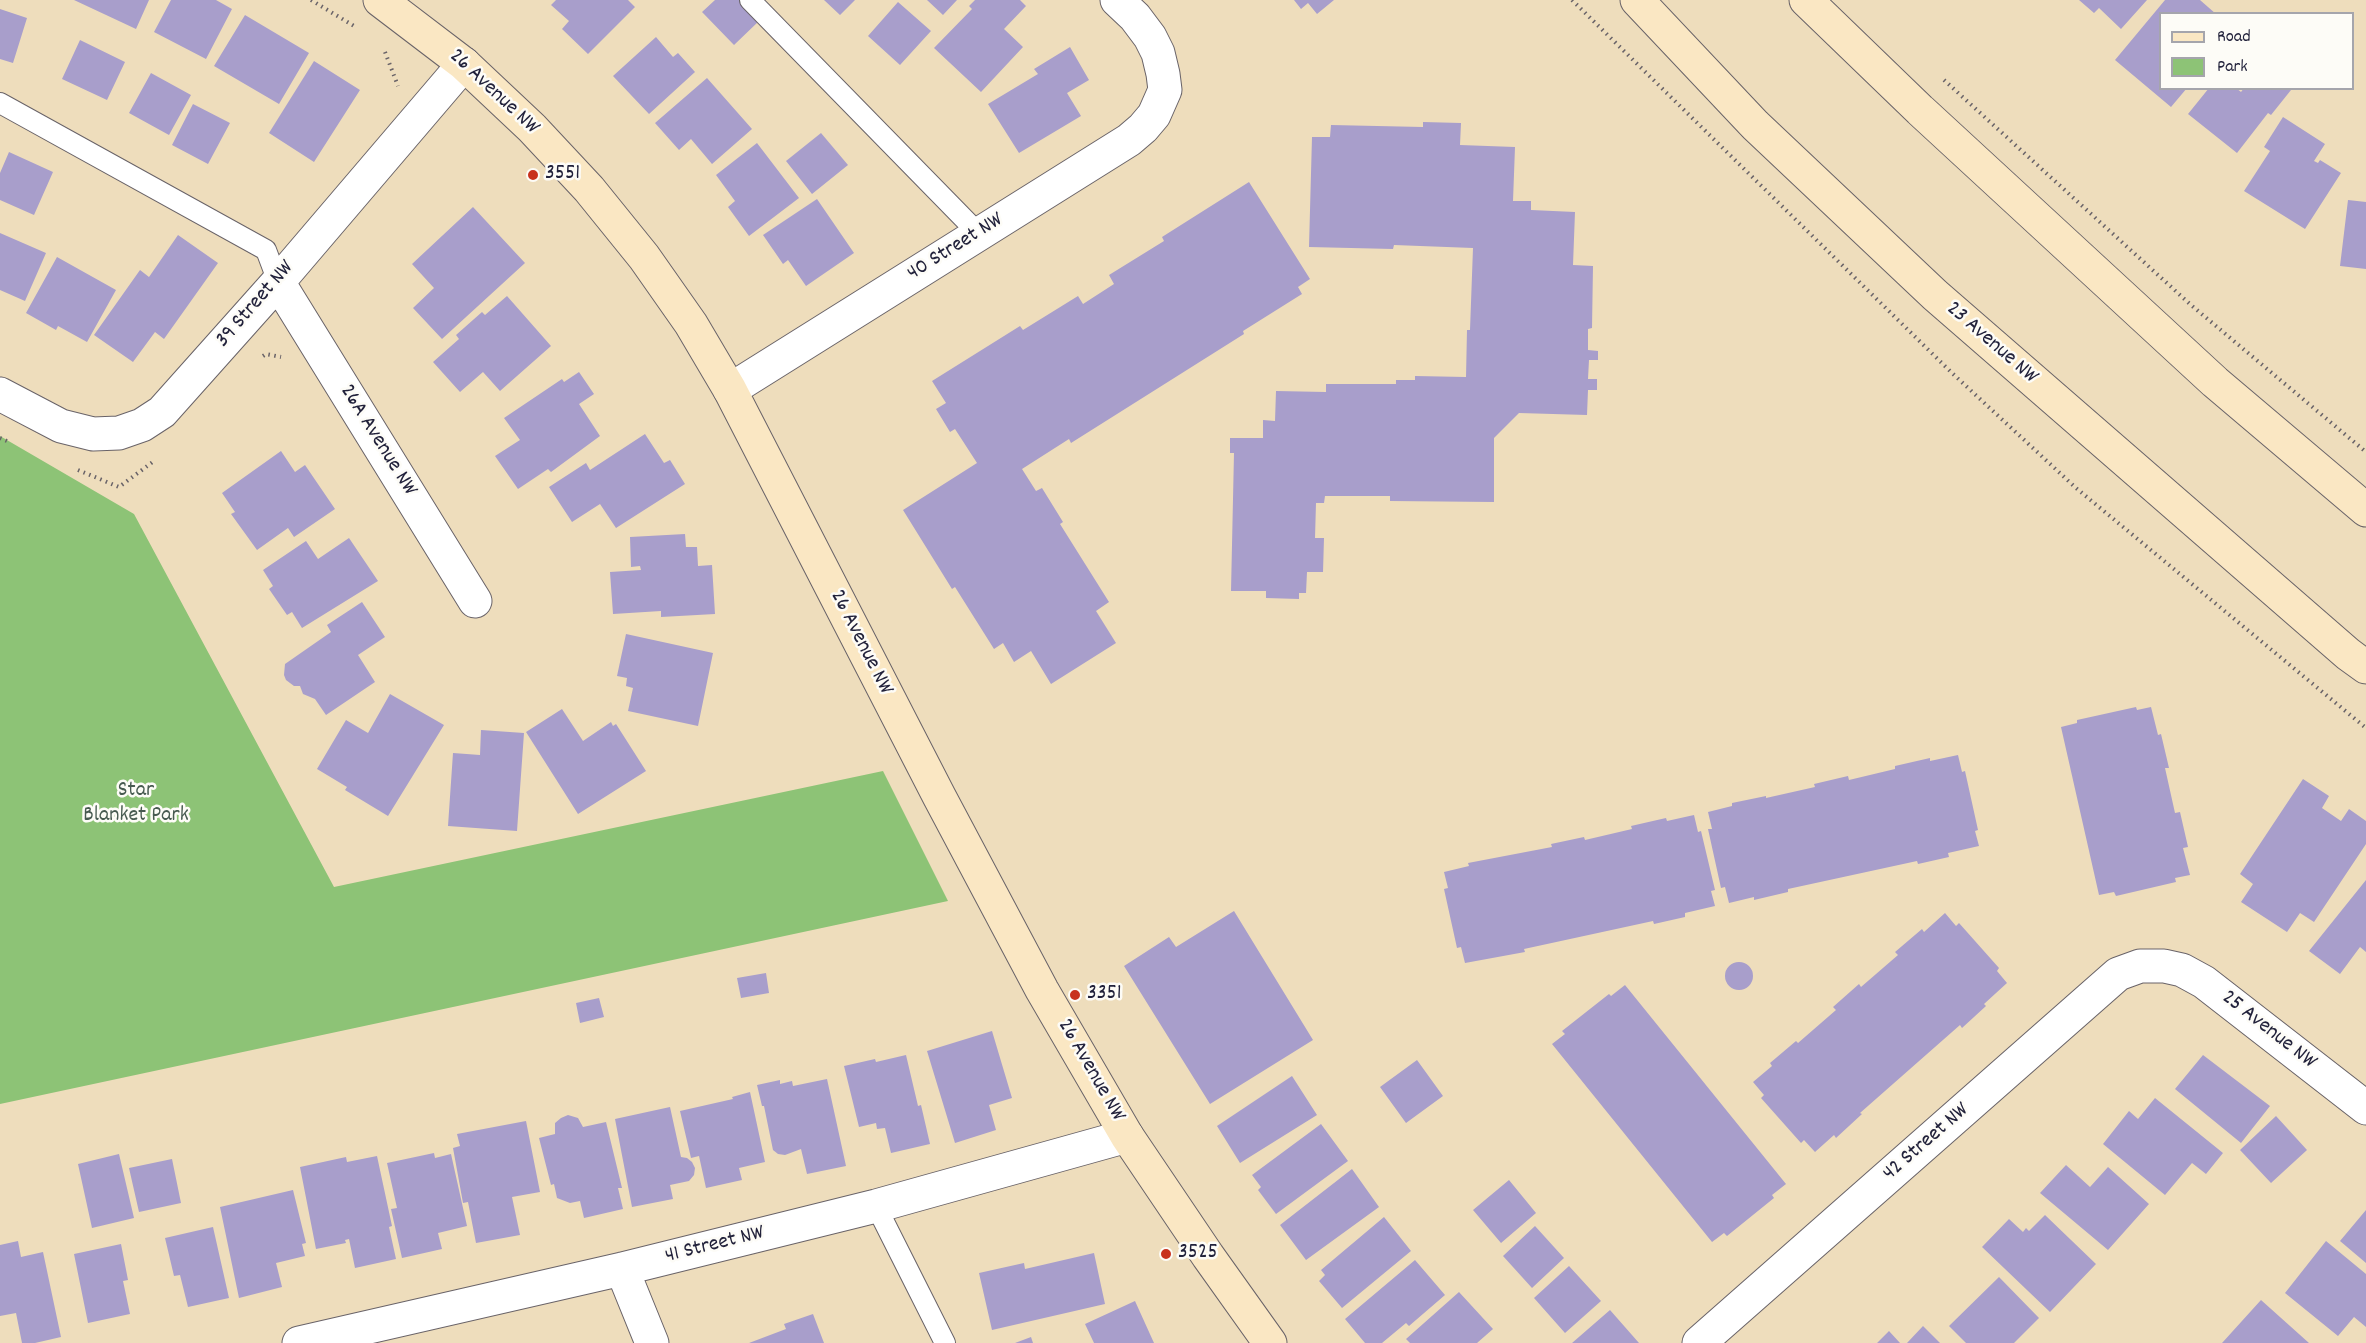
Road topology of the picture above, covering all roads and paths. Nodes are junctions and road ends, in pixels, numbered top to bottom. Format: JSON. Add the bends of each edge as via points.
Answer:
{"nodes":[{"id":1,"x":311,"y":0,"type":"edge"},
{"id":2,"x":380,"y":0,"type":"edge"},
{"id":3,"x":750,"y":0,"type":"edge"},
{"id":4,"x":1117,"y":0,"type":"edge"},
{"id":5,"x":1572,"y":0,"type":"edge"},
{"id":6,"x":1637,"y":0,"type":"edge"},
{"id":7,"x":1806,"y":0,"type":"edge"},
{"id":8,"x":360,"y":30,"type":"dead end"},
{"id":9,"x":381,"y":48,"type":"dead end"},
{"id":10,"x":464,"y":63,"type":"junction"},
{"id":11,"x":1939,"y":75,"type":"dead end"},
{"id":12,"x":399,"y":89,"type":"dead end"},
{"id":13,"x":0,"y":103,"type":"edge"},
{"id":14,"x":979,"y":234,"type":"junction"},
{"id":15,"x":278,"y":282,"type":"junction"},
{"id":16,"x":730,"y":390,"type":"junction"},
{"id":17,"x":0,"y":394,"type":"edge"},
{"id":18,"x":2366,"y":452,"type":"edge"},
{"id":19,"x":2366,"y":510,"type":"edge"},
{"id":20,"x":475,"y":601,"type":"dead end"},
{"id":21,"x":2360,"y":661,"type":"edge"},
{"id":22,"x":2366,"y":728,"type":"edge"},
{"id":23,"x":2164,"y":966,"type":"joint"},
{"id":24,"x":2366,"y":1108,"type":"edge"},
{"id":25,"x":1127,"y":1136,"type":"junction"},
{"id":26,"x":876,"y":1206,"type":"junction"},
{"id":27,"x":622,"y":1269,"type":"junction"},
{"id":28,"x":299,"y":1343,"type":"edge"},
{"id":29,"x":652,"y":1343,"type":"edge"},
{"id":30,"x":945,"y":1343,"type":"edge"},
{"id":31,"x":1270,"y":1343,"type":"edge"},
{"id":32,"x":1700,"y":1343,"type":"edge"}],
"edges":[{"from":1,"to":8,"type":"path"},
{"from":2,"to":10,"type":"main road","name":"26 Avenue NW"},
{"from":3,"to":14,"type":"lane"},
{"from":4,"to":14,"type":"street","name":"40 Street NW","via":[[1150,37],[1158,53],[1165,90],[1154,115],[1129,140]]},
{"from":5,"to":22,"type":"path","via":[[1952,373],[2076,488]]},
{"from":6,"to":21,"type":"main road","name":"23 Avenue NW","via":[[1755,124],[1935,296]]},
{"from":7,"to":19,"type":"main road","via":[[1920,111],[2215,382]]},
{"from":9,"to":12,"type":"path","via":[[387,54]]},
{"from":10,"to":15,"type":"street","name":"39 Street NW"},
{"from":10,"to":16,"type":"main road","name":"26 Avenue NW","via":[[589,189],[691,324]]},
{"from":11,"to":18,"type":"path","via":[[2191,304]]},
{"from":13,"to":15,"type":"lane","via":[[266,250]]},
{"from":14,"to":16,"type":"street","name":"40 Street NW"},
{"from":15,"to":17,"type":"street","name":"39 Street NW","via":[[162,412],[142,425],[119,433],[93,434],[61,426]]},
{"from":15,"to":20,"type":"street","name":"26A Avenue NW"},
{"from":16,"to":25,"type":"main road","name":"26 Avenue NW","via":[[1042,990]]},
{"from":23,"to":24,"type":"street","name":"25 Avenue NW","via":[[2204,982]]},
{"from":23,"to":32,"type":"street","name":"42 Street NW","via":[[2140,966],[2118,974]]},
{"from":25,"to":26,"type":"street","name":"41 Street NW"},
{"from":25,"to":31,"type":"main road","name":"26 Avenue NW"},
{"from":26,"to":27,"type":"street","name":"41 Street NW"},
{"from":26,"to":30,"type":"lane"},
{"from":27,"to":28,"type":"street","name":"41 Street NW"},
{"from":27,"to":29,"type":"street"}]}
